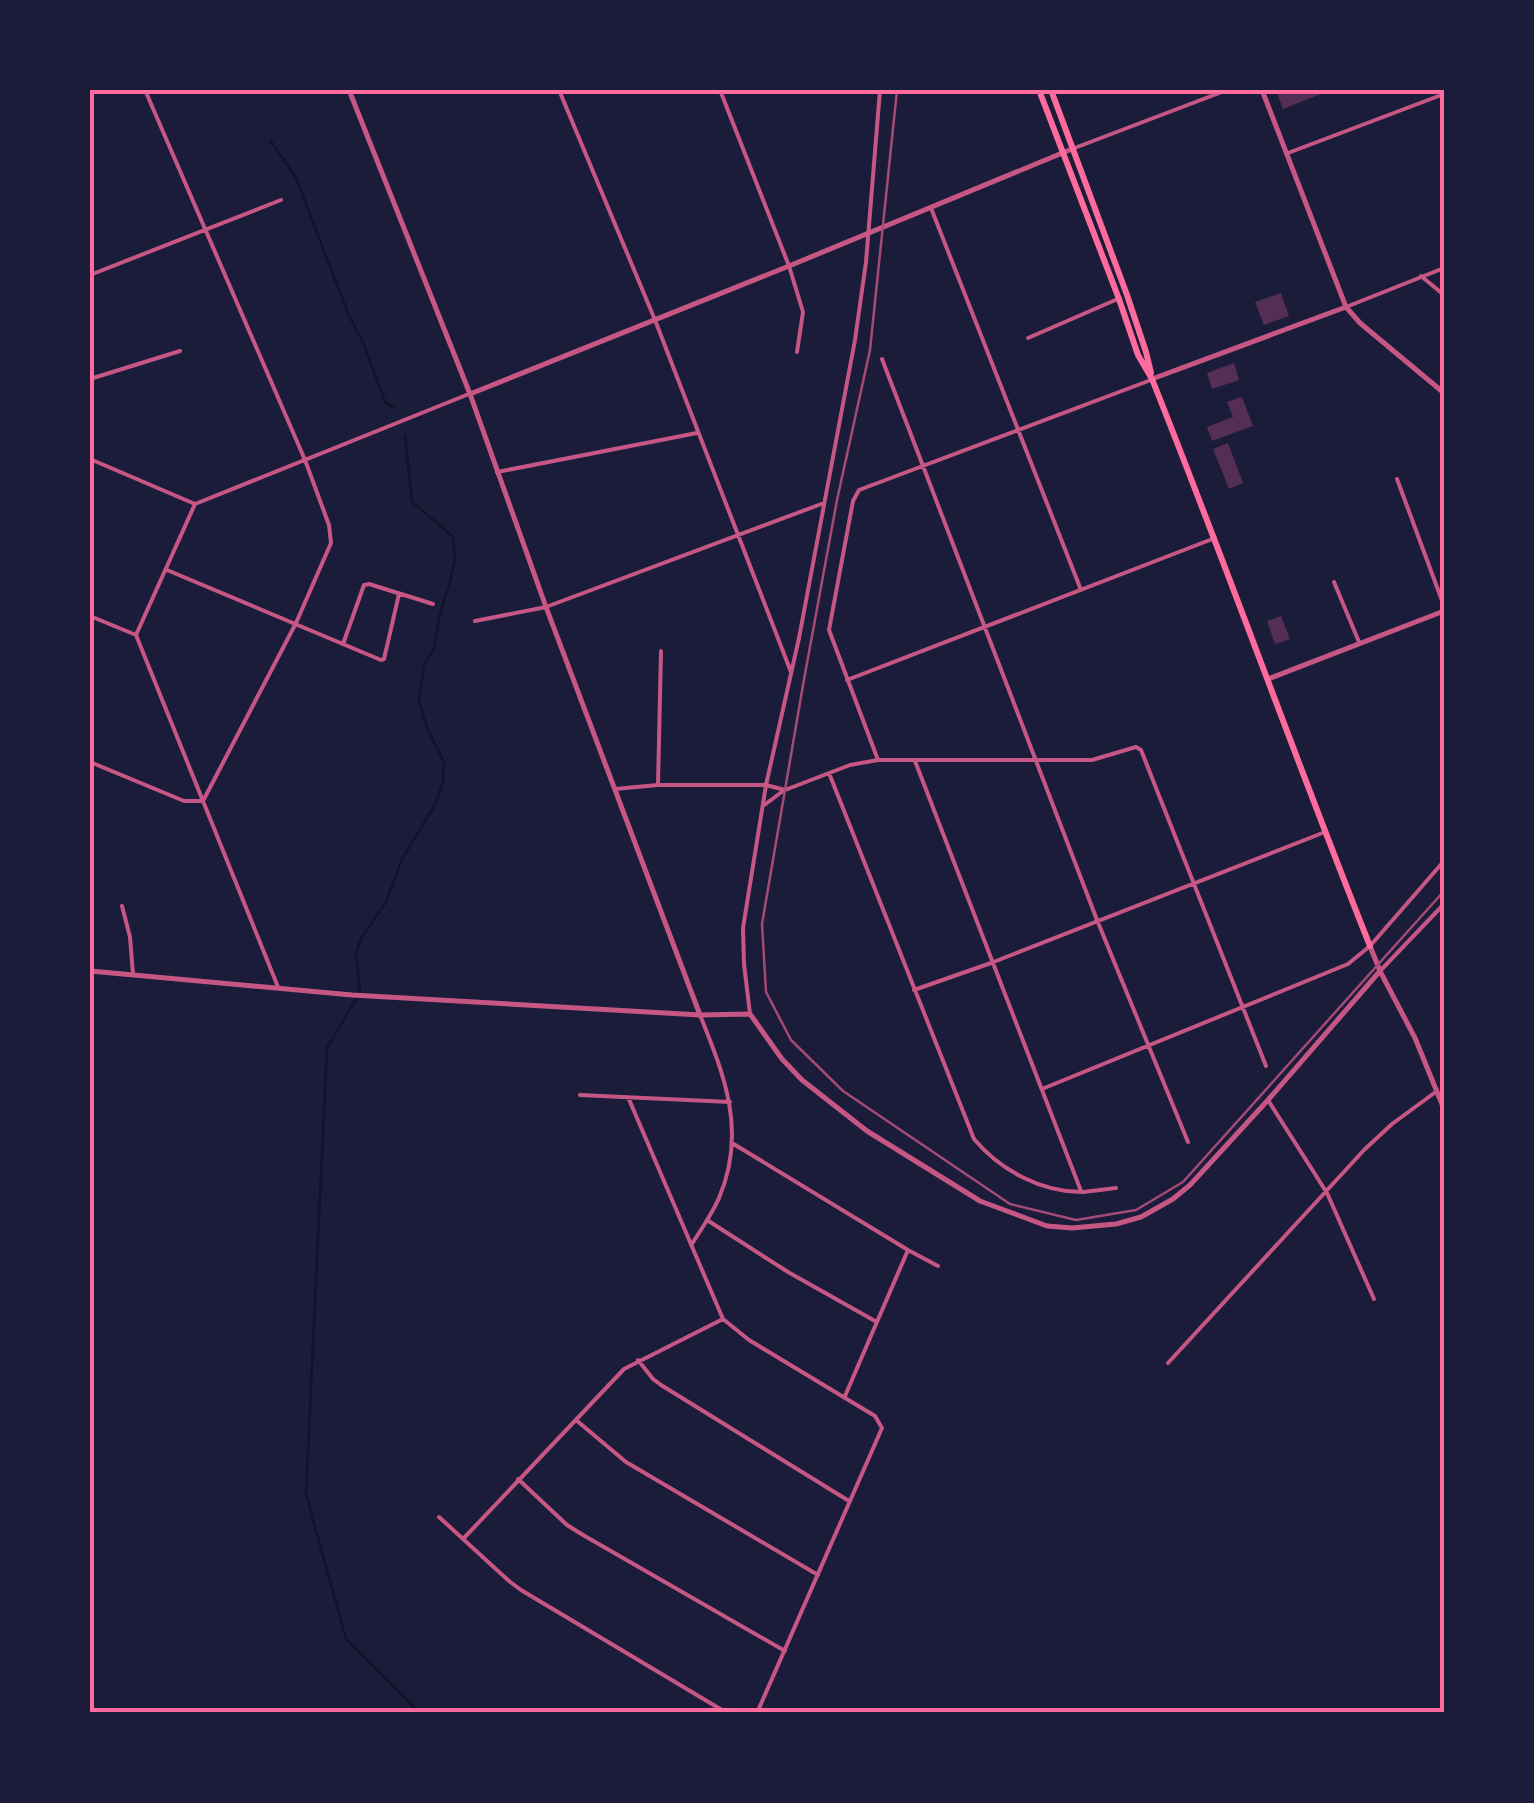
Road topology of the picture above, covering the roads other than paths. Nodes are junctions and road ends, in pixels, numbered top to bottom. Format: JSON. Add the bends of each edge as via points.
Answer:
{"nodes":[{"id":1,"x":144,"y":90,"type":"edge"},
{"id":2,"x":349,"y":90,"type":"edge"},
{"id":3,"x":560,"y":90,"type":"edge"},
{"id":4,"x":720,"y":90,"type":"edge"},
{"id":5,"x":880,"y":90,"type":"edge"},
{"id":6,"x":1040,"y":90,"type":"edge"},
{"id":7,"x":1051,"y":90,"type":"edge"},
{"id":8,"x":1227,"y":90,"type":"edge"},
{"id":9,"x":1262,"y":90,"type":"edge"},
{"id":10,"x":1444,"y":94,"type":"edge"},
{"id":11,"x":1072,"y":150,"type":"junction"},
{"id":12,"x":1064,"y":153,"type":"junction"},
{"id":13,"x":1288,"y":153,"type":"junction"},
{"id":14,"x":281,"y":200,"type":"dead end"},
{"id":15,"x":931,"y":207,"type":"junction"},
{"id":16,"x":204,"y":230,"type":"junction"},
{"id":17,"x":868,"y":234,"type":"junction"},
{"id":18,"x":789,"y":266,"type":"junction"},
{"id":19,"x":1444,"y":268,"type":"edge"},
{"id":20,"x":90,"y":275,"type":"edge"},
{"id":21,"x":1421,"y":276,"type":"junction"},
{"id":22,"x":1444,"y":295,"type":"edge"},
{"id":23,"x":1123,"y":297,"type":"junction"},
{"id":24,"x":1346,"y":307,"type":"junction"},
{"id":25,"x":655,"y":320,"type":"junction"},
{"id":26,"x":1028,"y":338,"type":"dead end"},
{"id":27,"x":180,"y":350,"type":"dead end"},
{"id":28,"x":796,"y":352,"type":"dead end"},
{"id":29,"x":882,"y":359,"type":"dead end"},
{"id":30,"x":90,"y":380,"type":"edge"},
{"id":31,"x":1152,"y":380,"type":"junction"},
{"id":32,"x":1444,"y":393,"type":"edge"},
{"id":33,"x":470,"y":394,"type":"junction"},
{"id":34,"x":1019,"y":429,"type":"junction"},
{"id":35,"x":697,"y":432,"type":"junction"},
{"id":36,"x":90,"y":459,"type":"edge"},
{"id":37,"x":305,"y":460,"type":"junction"},
{"id":38,"x":922,"y":466,"type":"junction"},
{"id":39,"x":497,"y":472,"type":"junction"},
{"id":40,"x":1396,"y":479,"type":"dead end"},
{"id":41,"x":824,"y":503,"type":"junction"},
{"id":42,"x":195,"y":504,"type":"junction"},
{"id":43,"x":738,"y":534,"type":"junction"},
{"id":44,"x":1216,"y":538,"type":"junction"},
{"id":45,"x":168,"y":570,"type":"junction"},
{"id":46,"x":1334,"y":582,"type":"dead end"},
{"id":47,"x":1081,"y":590,"type":"junction"},
{"id":48,"x":400,"y":594,"type":"junction"},
{"id":49,"x":433,"y":604,"type":"dead end"},
{"id":50,"x":546,"y":608,"type":"junction"},
{"id":51,"x":1444,"y":608,"type":"edge"},
{"id":52,"x":90,"y":616,"type":"edge"},
{"id":53,"x":475,"y":621,"type":"dead end"},
{"id":54,"x":296,"y":623,"type":"junction"},
{"id":55,"x":984,"y":627,"type":"junction"},
{"id":56,"x":136,"y":636,"type":"junction"},
{"id":57,"x":1360,"y":644,"type":"junction"},
{"id":58,"x":343,"y":645,"type":"junction"},
{"id":59,"x":661,"y":650,"type":"dead end"},
{"id":60,"x":791,"y":672,"type":"junction"},
{"id":61,"x":1268,"y":679,"type":"junction"},
{"id":62,"x":847,"y":680,"type":"junction"},
{"id":63,"x":878,"y":760,"type":"junction"},
{"id":64,"x":1037,"y":760,"type":"junction"},
{"id":65,"x":90,"y":762,"type":"edge"},
{"id":66,"x":915,"y":762,"type":"junction"},
{"id":67,"x":829,"y":772,"type":"junction"},
{"id":68,"x":658,"y":785,"type":"junction"},
{"id":69,"x":766,"y":785,"type":"junction"},
{"id":70,"x":615,"y":789,"type":"junction"},
{"id":71,"x":785,"y":790,"type":"junction"},
{"id":72,"x":203,"y":801,"type":"junction"},
{"id":73,"x":763,"y":806,"type":"junction"},
{"id":74,"x":1325,"y":832,"type":"junction"},
{"id":75,"x":1444,"y":861,"type":"edge"},
{"id":76,"x":1193,"y":883,"type":"junction"},
{"id":77,"x":1444,"y":904,"type":"edge"},
{"id":78,"x":122,"y":906,"type":"dead end"},
{"id":79,"x":1098,"y":920,"type":"junction"},
{"id":80,"x":1370,"y":946,"type":"junction"},
{"id":81,"x":991,"y":962,"type":"junction"},
{"id":82,"x":90,"y":971,"type":"edge"},
{"id":83,"x":1380,"y":971,"type":"junction"},
{"id":84,"x":133,"y":974,"type":"junction"},
{"id":85,"x":278,"y":987,"type":"junction"},
{"id":86,"x":913,"y":990,"type":"junction"},
{"id":87,"x":1242,"y":1008,"type":"junction"},
{"id":88,"x":750,"y":1014,"type":"junction"},
{"id":89,"x":700,"y":1016,"type":"junction"},
{"id":90,"x":1148,"y":1045,"type":"junction"},
{"id":91,"x":1266,"y":1066,"type":"dead end"},
{"id":92,"x":1042,"y":1089,"type":"junction"},
{"id":93,"x":1437,"y":1091,"type":"junction"},
{"id":94,"x":580,"y":1095,"type":"dead end"},
{"id":95,"x":628,"y":1097,"type":"junction"},
{"id":96,"x":1268,"y":1100,"type":"junction"},
{"id":97,"x":731,"y":1102,"type":"junction"},
{"id":98,"x":1444,"y":1110,"type":"edge"},
{"id":99,"x":1188,"y":1142,"type":"dead end"},
{"id":100,"x":732,"y":1143,"type":"junction"},
{"id":101,"x":1116,"y":1188,"type":"dead end"},
{"id":102,"x":1082,"y":1192,"type":"junction"},
{"id":103,"x":1327,"y":1192,"type":"junction"},
{"id":104,"x":707,"y":1220,"type":"junction"},
{"id":105,"x":691,"y":1245,"type":"junction"},
{"id":106,"x":908,"y":1250,"type":"junction"},
{"id":107,"x":938,"y":1266,"type":"dead end"},
{"id":108,"x":1374,"y":1299,"type":"dead end"},
{"id":109,"x":723,"y":1319,"type":"junction"},
{"id":110,"x":875,"y":1321,"type":"junction"},
{"id":111,"x":638,"y":1360,"type":"junction"},
{"id":112,"x":1168,"y":1363,"type":"dead end"},
{"id":113,"x":845,"y":1396,"type":"junction"},
{"id":114,"x":576,"y":1420,"type":"junction"},
{"id":115,"x":518,"y":1479,"type":"junction"},
{"id":116,"x":849,"y":1501,"type":"junction"},
{"id":117,"x":439,"y":1517,"type":"dead end"},
{"id":118,"x":463,"y":1540,"type":"junction"},
{"id":119,"x":818,"y":1575,"type":"junction"},
{"id":120,"x":784,"y":1651,"type":"junction"},
{"id":121,"x":727,"y":1713,"type":"edge"},
{"id":122,"x":757,"y":1713,"type":"edge"}],
"edges":[{"from":1,"to":16,"type":"street"},
{"from":2,"to":33,"type":"street"},
{"from":3,"to":25,"type":"street"},
{"from":4,"to":18,"type":"street"},
{"from":5,"to":17,"type":"street"},
{"from":6,"to":12,"type":"main road"},
{"from":7,"to":11,"type":"main road"},
{"from":8,"to":11,"type":"street"},
{"from":9,"to":13,"type":"street"},
{"from":10,"to":13,"type":"street"},
{"from":11,"to":12,"type":"street"},
{"from":11,"to":23,"type":"main road"},
{"from":12,"to":15,"type":"street"},
{"from":12,"to":23,"type":"main road"},
{"from":13,"to":24,"type":"street"},
{"from":14,"to":16,"type":"street"},
{"from":15,"to":17,"type":"street"},
{"from":15,"to":34,"type":"street"},
{"from":16,"to":20,"type":"street"},
{"from":16,"to":37,"type":"street"},
{"from":17,"to":18,"type":"street"},
{"from":17,"to":41,"type":"street"},
{"from":18,"to":25,"type":"street"},
{"from":18,"to":28,"type":"street","via":[[803,312]]},
{"from":19,"to":21,"type":"street"},
{"from":21,"to":22,"type":"street"},
{"from":21,"to":24,"type":"street"},
{"from":23,"to":26,"type":"street"},
{"from":23,"to":31,"type":"main road"},
{"from":24,"to":31,"type":"street"},
{"from":24,"to":32,"type":"street"},
{"from":25,"to":33,"type":"street"},
{"from":25,"to":35,"type":"street"},
{"from":27,"to":30,"type":"street"},
{"from":29,"to":38,"type":"street"},
{"from":31,"to":34,"type":"street"},
{"from":31,"to":44,"type":"main road"},
{"from":33,"to":37,"type":"street"},
{"from":33,"to":39,"type":"street"},
{"from":34,"to":38,"type":"street"},
{"from":34,"to":47,"type":"street"},
{"from":35,"to":39,"type":"street"},
{"from":35,"to":43,"type":"street"},
{"from":36,"to":42,"type":"street"},
{"from":37,"to":42,"type":"street"},
{"from":37,"to":54,"type":"street","via":[[330,543]]},
{"from":38,"to":55,"type":"street"},
{"from":38,"to":62,"type":"street","via":[[859,490],[853,501],[829,630]]},
{"from":39,"to":50,"type":"street"},
{"from":40,"to":51,"type":"street"},
{"from":41,"to":43,"type":"street"},
{"from":41,"to":60,"type":"street"},
{"from":42,"to":45,"type":"street"},
{"from":43,"to":50,"type":"street"},
{"from":43,"to":60,"type":"street"},
{"from":44,"to":47,"type":"street"},
{"from":44,"to":61,"type":"main road"},
{"from":45,"to":54,"type":"street"},
{"from":45,"to":56,"type":"street"},
{"from":46,"to":57,"type":"street"},
{"from":47,"to":55,"type":"street"},
{"from":48,"to":49,"type":"street"},
{"from":48,"to":58,"type":"street","via":[[364,585]]},
{"from":48,"to":58,"type":"street","via":[[384,659]]},
{"from":50,"to":53,"type":"street"},
{"from":50,"to":70,"type":"street"},
{"from":51,"to":57,"type":"street"},
{"from":52,"to":56,"type":"street"},
{"from":54,"to":58,"type":"street"},
{"from":54,"to":72,"type":"street"},
{"from":55,"to":62,"type":"street"},
{"from":55,"to":64,"type":"street"},
{"from":56,"to":72,"type":"street"},
{"from":57,"to":61,"type":"street"},
{"from":59,"to":68,"type":"street"},
{"from":60,"to":69,"type":"street"},
{"from":61,"to":74,"type":"main road"},
{"from":62,"to":63,"type":"street"},
{"from":63,"to":66,"type":"street"},
{"from":63,"to":67,"type":"street"},
{"from":64,"to":66,"type":"street"},
{"from":64,"to":76,"type":"street","via":[[1092,760],[1140,750]]},
{"from":64,"to":79,"type":"street"},
{"from":65,"to":72,"type":"street","via":[[184,801]]},
{"from":66,"to":81,"type":"street"},
{"from":67,"to":71,"type":"street"},
{"from":67,"to":86,"type":"street"},
{"from":68,"to":69,"type":"street"},
{"from":68,"to":70,"type":"street"},
{"from":69,"to":71,"type":"street"},
{"from":69,"to":73,"type":"street"},
{"from":70,"to":89,"type":"street"},
{"from":71,"to":73,"type":"street"},
{"from":72,"to":85,"type":"street"},
{"from":73,"to":88,"type":"street","via":[[742,928]]},
{"from":74,"to":76,"type":"street"},
{"from":74,"to":80,"type":"main road"},
{"from":75,"to":80,"type":"street"},
{"from":76,"to":79,"type":"street"},
{"from":76,"to":87,"type":"street"},
{"from":77,"to":83,"type":"street"},
{"from":78,"to":84,"type":"street"},
{"from":79,"to":81,"type":"street"},
{"from":79,"to":90,"type":"street"},
{"from":80,"to":83,"type":"street"},
{"from":80,"to":87,"type":"street","via":[[1348,964]]},
{"from":81,"to":86,"type":"street"},
{"from":81,"to":92,"type":"street"},
{"from":82,"to":84,"type":"street"},
{"from":83,"to":93,"type":"street"},
{"from":83,"to":96,"type":"street"},
{"from":84,"to":85,"type":"street"},
{"from":85,"to":89,"type":"street"},
{"from":86,"to":102,"type":"street","via":[[981,1148],[1019,1176]]},
{"from":87,"to":90,"type":"street"},
{"from":87,"to":91,"type":"street"},
{"from":88,"to":89,"type":"street"},
{"from":88,"to":96,"type":"street","via":[[782,1060],[867,1131],[980,1201],[1047,1226],[1116,1224],[1173,1200]]},
{"from":89,"to":97,"type":"street"},
{"from":90,"to":92,"type":"street"},
{"from":90,"to":99,"type":"street"},
{"from":92,"to":102,"type":"street"},
{"from":93,"to":98,"type":"street"},
{"from":93,"to":103,"type":"street","via":[[1392,1124]]},
{"from":94,"to":95,"type":"street"},
{"from":95,"to":97,"type":"street"},
{"from":95,"to":105,"type":"street"},
{"from":96,"to":103,"type":"street"},
{"from":97,"to":100,"type":"street"},
{"from":100,"to":104,"type":"street"},
{"from":100,"to":106,"type":"street"},
{"from":101,"to":102,"type":"street"},
{"from":103,"to":108,"type":"street"},
{"from":103,"to":112,"type":"street"},
{"from":104,"to":105,"type":"street"},
{"from":104,"to":110,"type":"street"},
{"from":105,"to":109,"type":"street"},
{"from":106,"to":107,"type":"street"},
{"from":106,"to":110,"type":"street"},
{"from":109,"to":111,"type":"street"},
{"from":109,"to":113,"type":"street"},
{"from":110,"to":113,"type":"street"},
{"from":111,"to":114,"type":"street"},
{"from":111,"to":116,"type":"street","via":[[661,1385]]},
{"from":113,"to":116,"type":"street","via":[[876,1416],[882,1428]]},
{"from":114,"to":115,"type":"street"},
{"from":114,"to":119,"type":"street","via":[[626,1462]]},
{"from":115,"to":118,"type":"street"},
{"from":115,"to":120,"type":"street","via":[[583,1536]]},
{"from":116,"to":119,"type":"street"},
{"from":117,"to":118,"type":"street"},
{"from":118,"to":121,"type":"street","via":[[521,1590]]},
{"from":119,"to":120,"type":"street"},
{"from":120,"to":122,"type":"street"}]}
